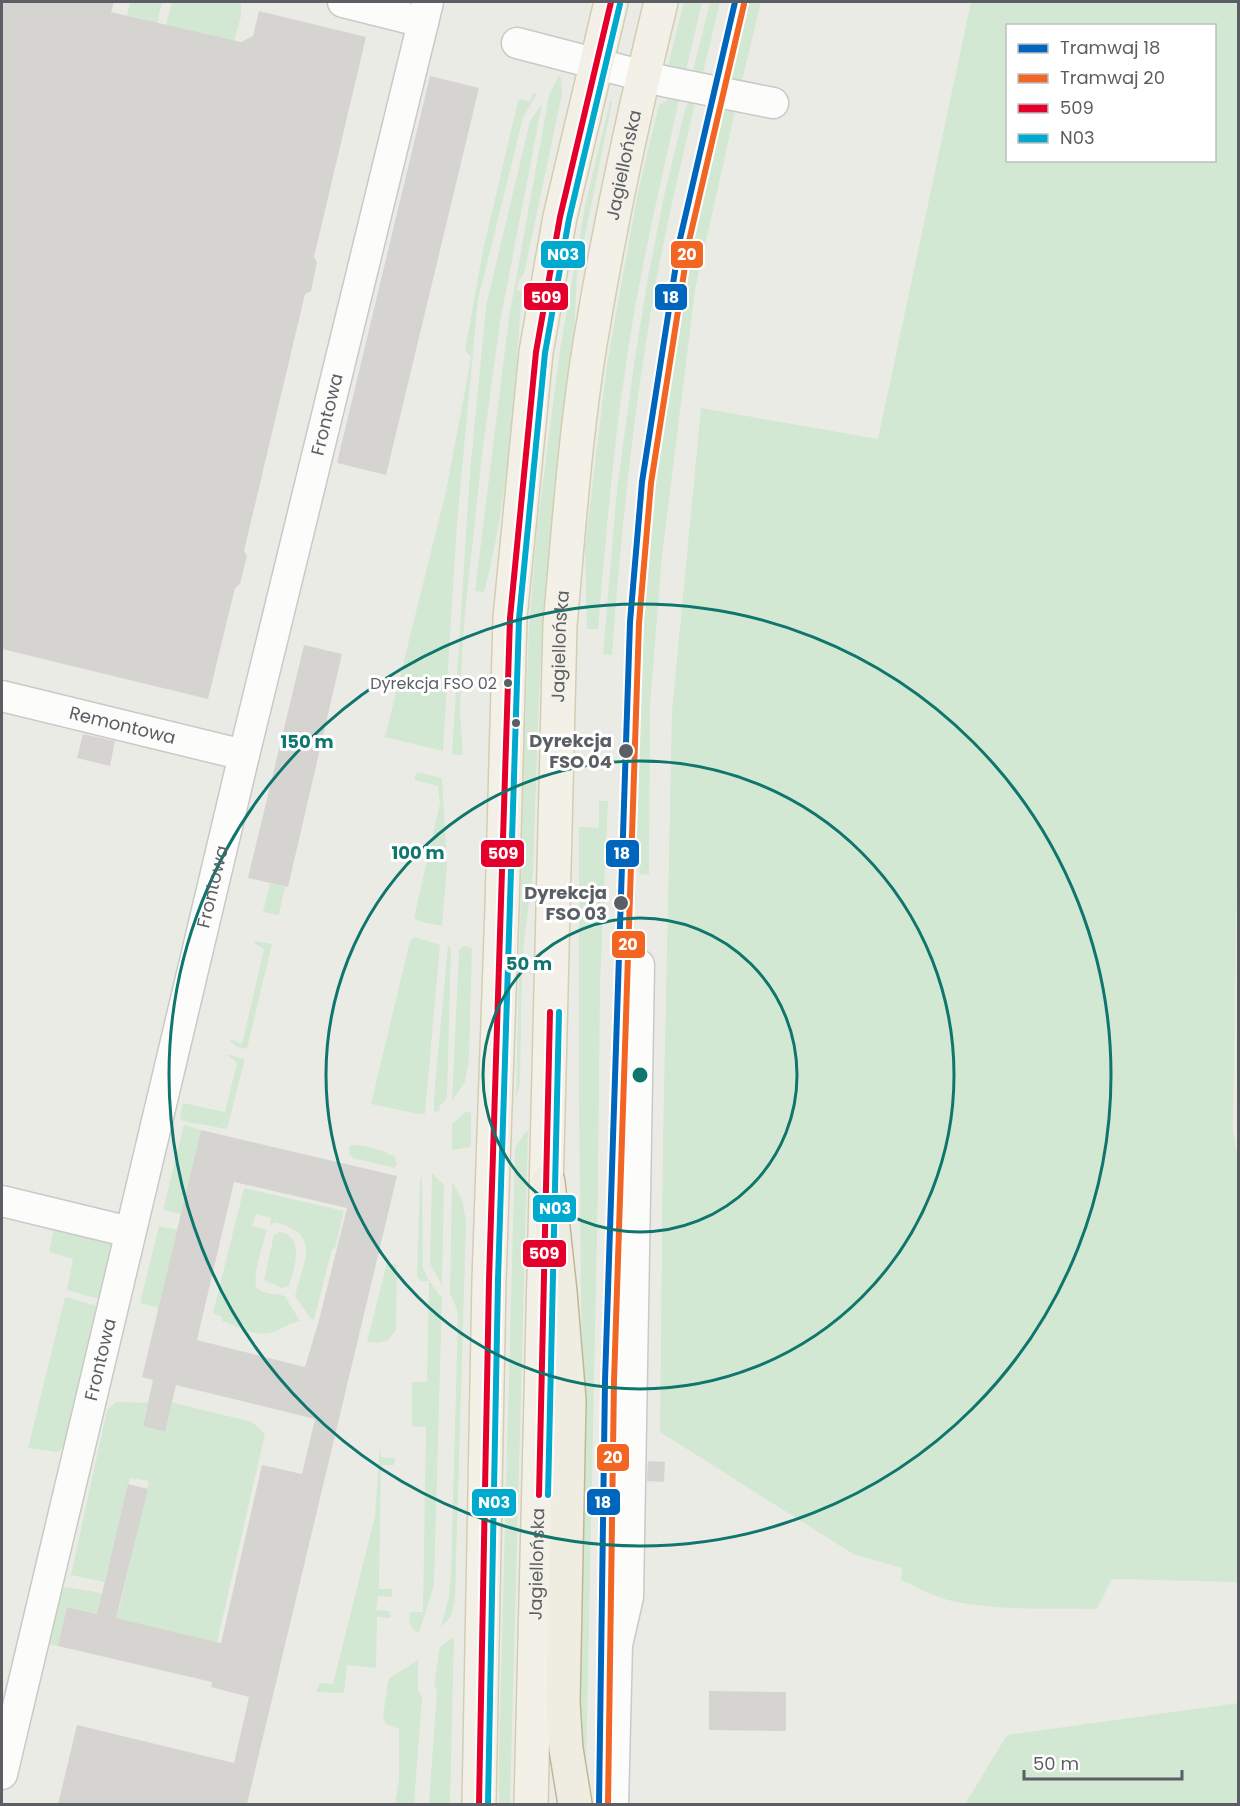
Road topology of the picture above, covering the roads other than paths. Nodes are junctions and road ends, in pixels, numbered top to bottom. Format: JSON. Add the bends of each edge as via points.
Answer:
{"nodes":[{"id":1,"x":343,"y":2,"type":"edge"},
{"id":2,"x":611,"y":2,"type":"edge"},
{"id":3,"x":661,"y":2,"type":"edge"},
{"id":4,"x":426,"y":12,"type":"edge"},
{"id":5,"x":517,"y":43,"type":"dead end"},
{"id":6,"x":595,"y":64,"type":"junction"},
{"id":7,"x":643,"y":76,"type":"junction"},
{"id":8,"x":773,"y":103,"type":"dead end"},
{"id":9,"x":2,"y":696,"type":"edge"},
{"id":10,"x":244,"y":755,"type":"junction"},
{"id":11,"x":639,"y":965,"type":"dead end"},
{"id":12,"x":548,"y":1182,"type":"junction"},
{"id":13,"x":2,"y":1201,"type":"edge"},
{"id":14,"x":130,"y":1232,"type":"junction"},
{"id":15,"x":480,"y":1772,"type":"junction"},
{"id":16,"x":2,"y":1773,"type":"edge"},
{"id":17,"x":474,"y":1804,"type":"edge"},
{"id":18,"x":479,"y":1804,"type":"edge"},
{"id":19,"x":531,"y":1804,"type":"edge"},
{"id":20,"x":575,"y":1804,"type":"edge"},
{"id":21,"x":613,"y":1804,"type":"edge"}],
"edges":[{"from":1,"to":4,"type":"lane"},
{"from":2,"to":6,"type":"main road"},
{"from":3,"to":7,"type":"main road","name":"Jagiellońska"},
{"from":4,"to":10,"type":"lane","name":"Frontowa"},
{"from":5,"to":6,"type":"lane"},
{"from":6,"to":7,"type":"lane"},
{"from":6,"to":15,"type":"main road","via":[[560,217],[536,352],[510,618],[489,1280]]},
{"from":7,"to":8,"type":"lane"},
{"from":7,"to":12,"type":"main road","name":"Jagiellońska","via":[[587,364],[560,625]]},
{"from":9,"to":10,"type":"lane","name":"Remontowa"},
{"from":10,"to":14,"type":"lane","name":"Frontowa"},
{"from":11,"to":21,"type":"lane","via":[[629,1574],[617,1645]]},
{"from":12,"to":19,"type":"main road","name":"Jagiellońska"},
{"from":12,"to":20,"type":"highway","via":[[569,1400],[564,1726]]},
{"from":13,"to":14,"type":"lane"},
{"from":14,"to":16,"type":"lane","name":"Frontowa"},
{"from":15,"to":17,"type":"main road"},
{"from":15,"to":18,"type":"main road"}]}
